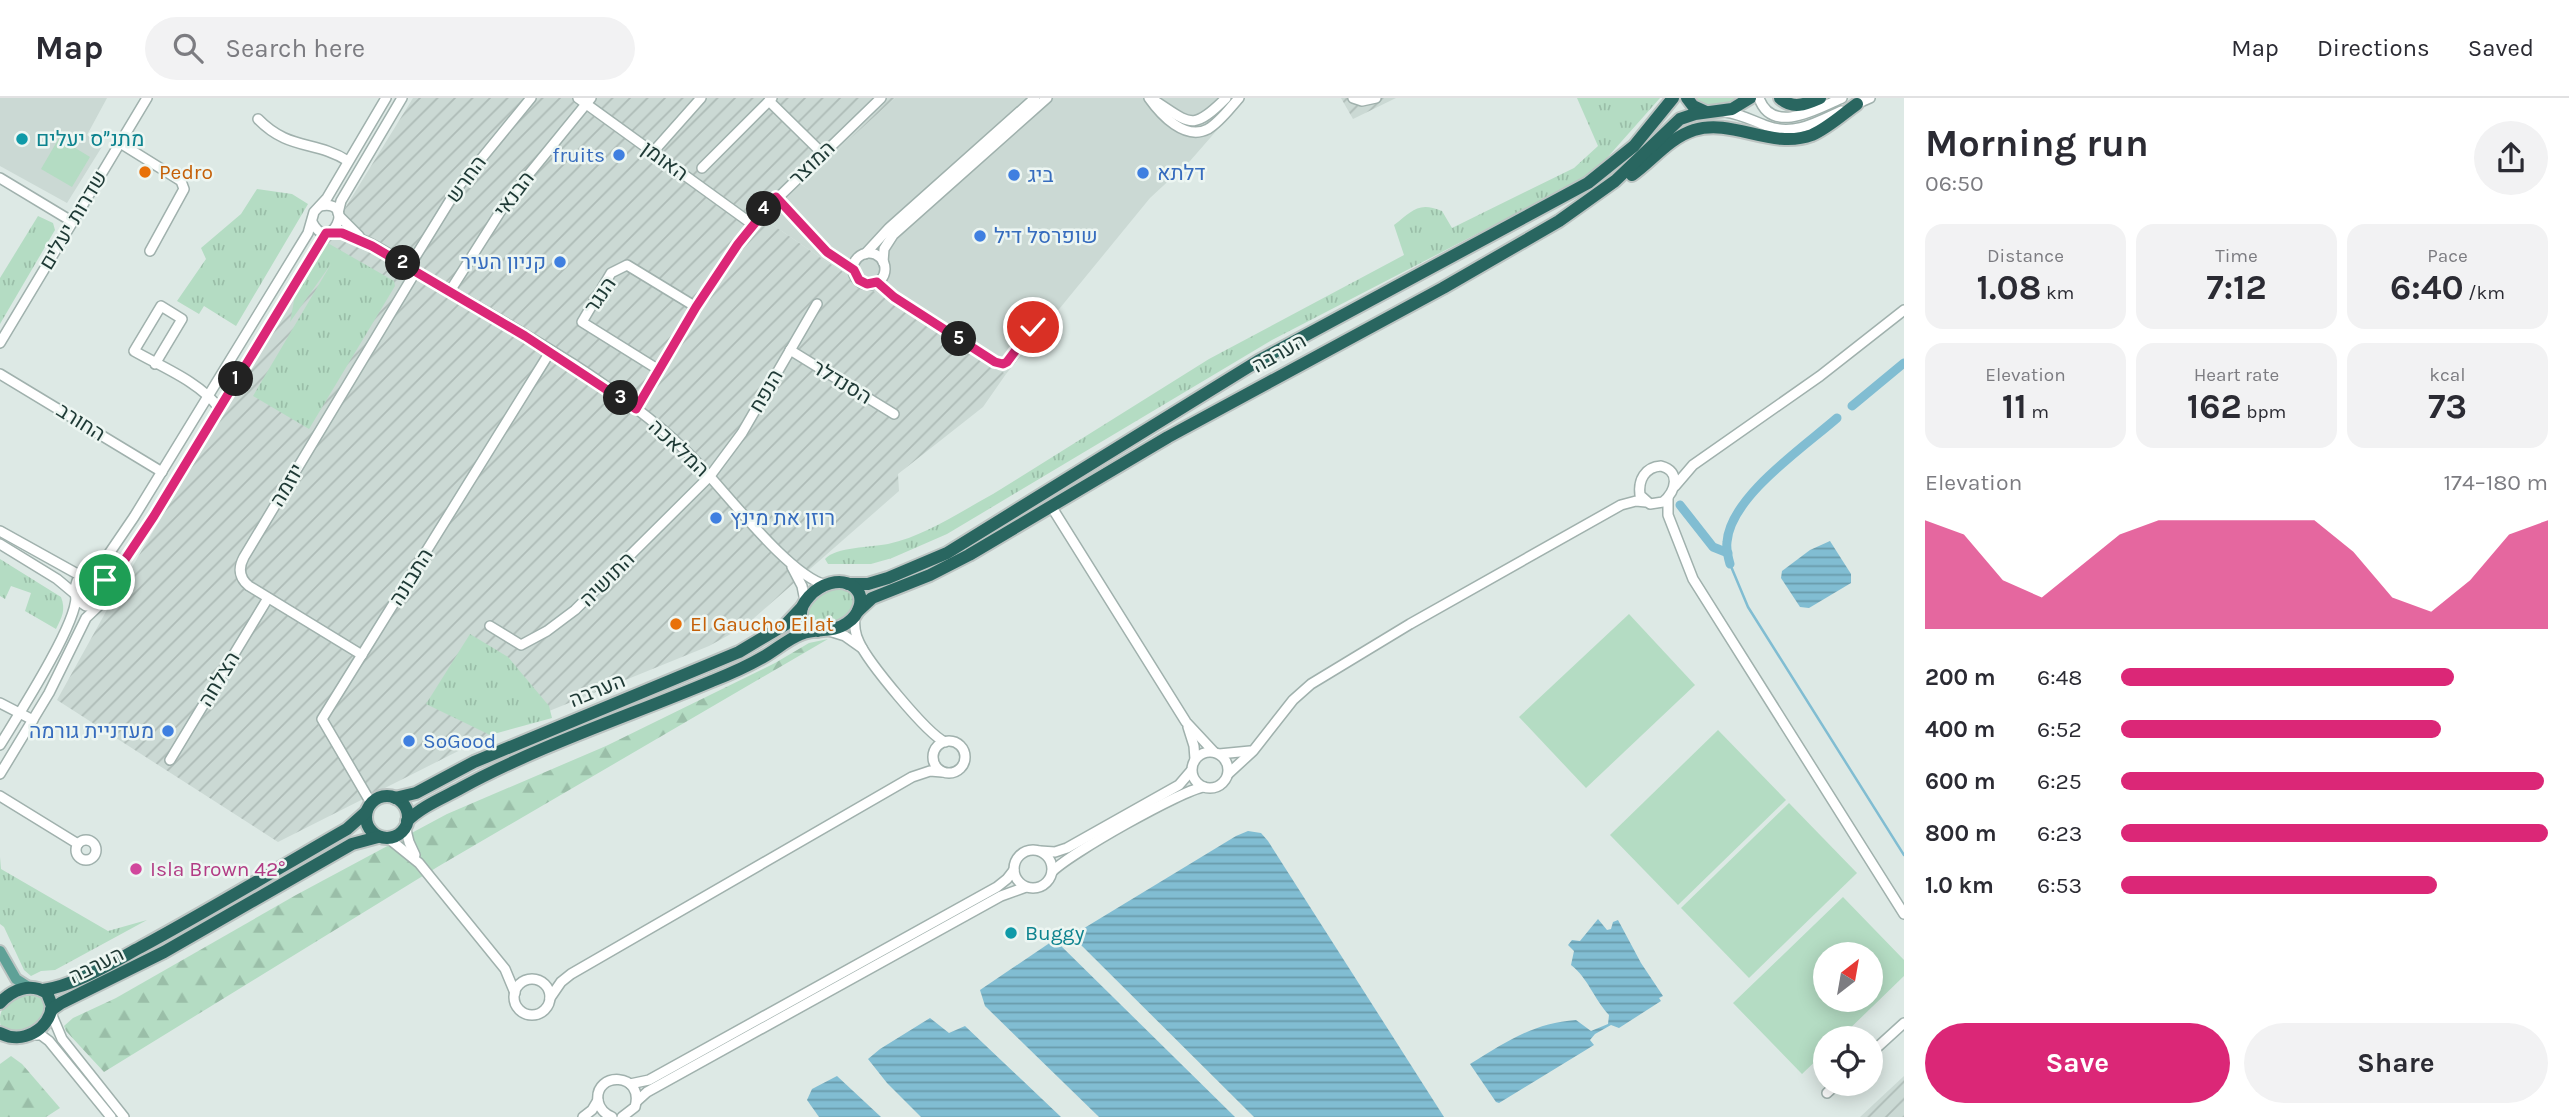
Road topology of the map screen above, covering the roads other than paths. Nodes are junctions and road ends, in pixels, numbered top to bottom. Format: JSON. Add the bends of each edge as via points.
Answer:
{"nodes":[{"id":1,"x":147,"y":98,"type":"edge"},
{"id":2,"x":386,"y":98,"type":"edge"},
{"id":3,"x":402,"y":98,"type":"edge"},
{"id":4,"x":531,"y":98,"type":"edge"},
{"id":5,"x":701,"y":98,"type":"edge"},
{"id":6,"x":881,"y":98,"type":"edge"},
{"id":7,"x":1035,"y":98,"type":"edge"},
{"id":8,"x":1047,"y":98,"type":"edge"},
{"id":9,"x":1150,"y":98,"type":"edge"},
{"id":10,"x":1226,"y":98,"type":"edge"},
{"id":11,"x":1239,"y":98,"type":"edge"},
{"id":12,"x":1353,"y":98,"type":"edge"},
{"id":13,"x":1376,"y":98,"type":"edge"},
{"id":14,"x":1672,"y":98,"type":"edge"},
{"id":15,"x":1688,"y":98,"type":"edge"},
{"id":16,"x":1750,"y":98,"type":"edge"},
{"id":17,"x":1759,"y":98,"type":"edge"},
{"id":18,"x":1780,"y":98,"type":"edge"},
{"id":19,"x":1820,"y":98,"type":"edge"},
{"id":20,"x":1842,"y":98,"type":"edge"},
{"id":21,"x":1870,"y":98,"type":"edge"},
{"id":22,"x":770,"y":99,"type":"edge"},
{"id":23,"x":585,"y":100,"type":"edge"},
{"id":24,"x":1857,"y":104,"type":"junction"},
{"id":25,"x":1706,"y":112,"type":"junction"},
{"id":26,"x":1724,"y":112,"type":"junction"},
{"id":27,"x":258,"y":119,"type":"dead end"},
{"id":28,"x":120,"y":143,"type":"junction"},
{"id":29,"x":653,"y":152,"type":"junction"},
{"id":30,"x":822,"y":153,"type":"junction"},
{"id":31,"x":348,"y":162,"type":"junction"},
{"id":32,"x":702,"y":168,"type":"dead end"},
{"id":33,"x":0,"y":178,"type":"edge"},
{"id":34,"x":776,"y":197,"type":"junction"},
{"id":35,"x":1593,"y":198,"type":"junction"},
{"id":36,"x":320,"y":206,"type":"junction"},
{"id":37,"x":338,"y":214,"type":"junction"},
{"id":38,"x":73,"y":222,"type":"junction"},
{"id":39,"x":312,"y":222,"type":"junction"},
{"id":40,"x":752,"y":224,"type":"junction"},
{"id":41,"x":328,"y":232,"type":"junction"},
{"id":42,"x":372,"y":246,"type":"junction"},
{"id":43,"x":150,"y":251,"type":"dead end"},
{"id":44,"x":865,"y":254,"type":"junction"},
{"id":45,"x":883,"y":262,"type":"junction"},
{"id":46,"x":413,"y":269,"type":"junction"},
{"id":47,"x":854,"y":270,"type":"junction"},
{"id":48,"x":877,"y":282,"type":"junction"},
{"id":49,"x":450,"y":291,"type":"junction"},
{"id":50,"x":817,"y":304,"type":"dead end"},
{"id":51,"x":696,"y":307,"type":"junction"},
{"id":52,"x":1904,"y":310,"type":"edge"},
{"id":53,"x":1035,"y":323,"type":"dead end"},
{"id":54,"x":0,"y":343,"type":"edge"},
{"id":55,"x":790,"y":351,"type":"junction"},
{"id":56,"x":550,"y":352,"type":"junction"},
{"id":57,"x":155,"y":364,"type":"junction"},
{"id":58,"x":659,"y":370,"type":"junction"},
{"id":59,"x":0,"y":374,"type":"edge"},
{"id":60,"x":209,"y":395,"type":"junction"},
{"id":61,"x":219,"y":408,"type":"junction"},
{"id":62,"x":636,"y":409,"type":"junction"},
{"id":63,"x":894,"y":414,"type":"dead end"},
{"id":64,"x":1700,"y":459,"type":"junction"},
{"id":65,"x":1665,"y":466,"type":"junction"},
{"id":66,"x":162,"y":472,"type":"junction"},
{"id":67,"x":710,"y":475,"type":"junction"},
{"id":68,"x":1641,"y":480,"type":"junction"},
{"id":69,"x":1675,"y":486,"type":"junction"},
{"id":70,"x":1668,"y":498,"type":"junction"},
{"id":71,"x":1646,"y":502,"type":"junction"},
{"id":72,"x":1620,"y":505,"type":"junction"},
{"id":73,"x":1656,"y":505,"type":"junction"},
{"id":74,"x":1051,"y":506,"type":"junction"},
{"id":75,"x":1668,"y":515,"type":"junction"},
{"id":76,"x":0,"y":531,"type":"edge"},
{"id":77,"x":0,"y":544,"type":"edge"},
{"id":78,"x":789,"y":563,"type":"junction"},
{"id":79,"x":84,"y":575,"type":"junction"},
{"id":80,"x":848,"y":584,"type":"junction"},
{"id":81,"x":826,"y":585,"type":"junction"},
{"id":82,"x":108,"y":589,"type":"junction"},
{"id":83,"x":75,"y":596,"type":"junction"},
{"id":84,"x":268,"y":598,"type":"junction"},
{"id":85,"x":805,"y":602,"type":"junction"},
{"id":86,"x":99,"y":606,"type":"junction"},
{"id":87,"x":856,"y":613,"type":"junction"},
{"id":88,"x":490,"y":626,"type":"dead end"},
{"id":89,"x":824,"y":631,"type":"junction"},
{"id":90,"x":863,"y":649,"type":"junction"},
{"id":91,"x":362,"y":655,"type":"junction"},
{"id":92,"x":0,"y":703,"type":"edge"},
{"id":93,"x":20,"y":712,"type":"junction"},
{"id":94,"x":33,"y":720,"type":"junction"},
{"id":95,"x":1186,"y":722,"type":"junction"},
{"id":96,"x":927,"y":729,"type":"junction"},
{"id":97,"x":946,"y":742,"type":"junction"},
{"id":98,"x":0,"y":745,"type":"edge"},
{"id":99,"x":1257,"y":746,"type":"junction"},
{"id":100,"x":1217,"y":753,"type":"junction"},
{"id":101,"x":933,"y":754,"type":"junction"},
{"id":102,"x":1195,"y":759,"type":"junction"},
{"id":103,"x":170,"y":760,"type":"dead end"},
{"id":104,"x":1191,"y":771,"type":"junction"},
{"id":105,"x":942,"y":772,"type":"junction"},
{"id":106,"x":0,"y":774,"type":"edge"},
{"id":107,"x":1227,"y":774,"type":"junction"},
{"id":108,"x":912,"y":777,"type":"junction"},
{"id":109,"x":1204,"y":787,"type":"junction"},
{"id":110,"x":0,"y":796,"type":"edge"},
{"id":111,"x":395,"y":798,"type":"junction"},
{"id":112,"x":368,"y":808,"type":"junction"},
{"id":113,"x":406,"y":824,"type":"junction"},
{"id":114,"x":383,"y":837,"type":"junction"},
{"id":115,"x":78,"y":844,"type":"dead end"},
{"id":116,"x":1040,"y":851,"type":"junction"},
{"id":117,"x":419,"y":863,"type":"junction"},
{"id":118,"x":1014,"y":870,"type":"junction"},
{"id":119,"x":1052,"y":872,"type":"junction"},
{"id":120,"x":1026,"y":887,"type":"junction"},
{"id":121,"x":1904,"y":914,"type":"edge"},
{"id":122,"x":0,"y":951,"type":"edge"},
{"id":123,"x":505,"y":969,"type":"junction"},
{"id":124,"x":571,"y":974,"type":"junction"},
{"id":125,"x":527,"y":980,"type":"junction"},
{"id":126,"x":539,"y":981,"type":"junction"},
{"id":127,"x":36,"y":989,"type":"junction"},
{"id":128,"x":515,"y":993,"type":"junction"},
{"id":129,"x":550,"y":998,"type":"junction"},
{"id":130,"x":0,"y":1003,"type":"edge"},
{"id":131,"x":51,"y":1012,"type":"junction"},
{"id":132,"x":1904,"y":1023,"type":"edge"},
{"id":133,"x":29,"y":1035,"type":"junction"},
{"id":134,"x":2,"y":1036,"type":"edge"},
{"id":135,"x":1883,"y":1042,"type":"edge"},
{"id":136,"x":630,"y":1084,"type":"junction"},
{"id":137,"x":598,"y":1100,"type":"junction"},
{"id":138,"x":636,"y":1101,"type":"junction"},
{"id":139,"x":111,"y":1117,"type":"edge"},
{"id":140,"x":124,"y":1117,"type":"edge"},
{"id":141,"x":583,"y":1117,"type":"edge"},
{"id":142,"x":611,"y":1117,"type":"edge"},
{"id":143,"x":622,"y":1117,"type":"edge"}],
"edges":[{"from":1,"to":28,"type":"street","name":"שדרות יעלים"},
{"from":2,"to":31,"type":"street"},
{"from":3,"to":37,"type":"street","via":[[341,201]]},
{"from":4,"to":46,"type":"street","name":"החרש","via":[[459,186]]},
{"from":5,"to":29,"type":"street"},
{"from":6,"to":30,"type":"street","name":"המוצר"},
{"from":7,"to":44,"type":"street"},
{"from":8,"to":45,"type":"street","via":[[893,235],[884,249]]},
{"from":9,"to":10,"type":"street","via":[[1195,122]]},
{"from":9,"to":11,"type":"street","via":[[1171,122],[1197,132],[1213,125]]},
{"from":12,"to":13,"type":"street"},
{"from":14,"to":80,"type":"highway","name":"הערבה","via":[[1634,146],[1588,183],[1251,365],[947,553],[888,578]]},
{"from":15,"to":25,"type":"highway"},
{"from":16,"to":26,"type":"highway","name":"הערבה"},
{"from":17,"to":20,"type":"street","via":[[1766,110],[1788,118]]},
{"from":18,"to":19,"type":"highway","via":[[1800,106]]},
{"from":21,"to":24,"type":"street"},
{"from":22,"to":30,"type":"street"},
{"from":22,"to":32,"type":"street"},
{"from":23,"to":29,"type":"street","name":"האומן"},
{"from":23,"to":49,"type":"street","name":"הבנאי","via":[[508,201]]},
{"from":24,"to":26,"type":"street","via":[[1793,130],[1771,128]]},
{"from":24,"to":35,"type":"highway","via":[[1802,137],[1782,139],[1713,127],[1688,132]]},
{"from":25,"to":26,"type":"highway","name":"הערבה"},
{"from":25,"to":35,"type":"highway","name":"הערבה","via":[[1675,122]]},
{"from":27,"to":31,"type":"street","via":[[286,140],[331,152]]},
{"from":28,"to":38,"type":"street","name":"שדרות יעלים"},
{"from":28,"to":43,"type":"street","via":[[181,181],[184,189]]},
{"from":29,"to":40,"type":"street","name":"האומן"},
{"from":30,"to":34,"type":"street","name":"המוצר"},
{"from":31,"to":36,"type":"street"},
{"from":33,"to":38,"type":"street"},
{"from":34,"to":40,"type":"street","name":"המוצר"},
{"from":34,"to":47,"type":"street","via":[[827,252]]},
{"from":35,"to":74,"type":"highway","name":"הערבה","via":[[1457,280],[1234,400]]},
{"from":36,"to":37,"type":"street","via":[[330,206]]},
{"from":36,"to":39,"type":"street","via":[[312,214]]},
{"from":37,"to":41,"type":"street","via":[[337,226]]},
{"from":37,"to":42,"type":"street","name":"המלאכה"},
{"from":38,"to":54,"type":"street","name":"שדרות יעלים"},
{"from":39,"to":41,"type":"street","via":[[318,231]]},
{"from":39,"to":60,"type":"street"},
{"from":40,"to":51,"type":"street","name":"המוצר"},
{"from":41,"to":42,"type":"street","name":"המלאכה"},
{"from":41,"to":61,"type":"street"},
{"from":42,"to":46,"type":"street","name":"המלאכה"},
{"from":44,"to":45,"type":"street"},
{"from":44,"to":47,"type":"street"},
{"from":45,"to":48,"type":"street","via":[[884,274]]},
{"from":46,"to":49,"type":"street","name":"המלאכה"},
{"from":46,"to":84,"type":"street","name":"יוזמה","via":[[244,557],[240,568],[243,580]]},
{"from":47,"to":48,"type":"street","via":[[861,282]]},
{"from":48,"to":53,"type":"street","via":[[992,361],[1005,364]]},
{"from":49,"to":56,"type":"street","name":"המלאכה"},
{"from":50,"to":55,"type":"street","name":"הנפח"},
{"from":51,"to":58,"type":"street","name":"המוצר"},
{"from":51,"to":58,"type":"street","name":"הנגר","via":[[627,265],[611,273],[582,322]]},
{"from":52,"to":64,"type":"street","via":[[1820,376]]},
{"from":55,"to":63,"type":"street","name":"הסנדלר"},
{"from":55,"to":67,"type":"street","name":"הנפח","via":[[742,433]]},
{"from":56,"to":62,"type":"street","name":"המלאכה"},
{"from":56,"to":91,"type":"street","name":"התבונה"},
{"from":57,"to":57,"type":"street","via":[[182,319],[161,306],[134,351]]},
{"from":57,"to":60,"type":"street"},
{"from":58,"to":62,"type":"street","name":"המוצר"},
{"from":59,"to":66,"type":"street","name":"החורב"},
{"from":60,"to":61,"type":"street"},
{"from":60,"to":66,"type":"street"},
{"from":61,"to":82,"type":"street"},
{"from":62,"to":67,"type":"street","name":"המלאכה"},
{"from":64,"to":65,"type":"street"},
{"from":64,"to":69,"type":"street"},
{"from":65,"to":68,"type":"street","via":[[1651,468]]},
{"from":65,"to":69,"type":"street","via":[[1672,472]]},
{"from":66,"to":79,"type":"street","via":[[109,555]]},
{"from":67,"to":78,"type":"street","name":"המלאכה"},
{"from":67,"to":88,"type":"street","name":"התושיה","via":[[558,625],[520,645]]},
{"from":68,"to":71,"type":"street","via":[[1639,491]]},
{"from":68,"to":72,"type":"street"},
{"from":69,"to":70,"type":"street"},
{"from":70,"to":73,"type":"street"},
{"from":70,"to":75,"type":"street"},
{"from":71,"to":72,"type":"street"},
{"from":71,"to":73,"type":"street"},
{"from":72,"to":99,"type":"street","via":[[1321,678],[1293,700]]},
{"from":73,"to":75,"type":"street"},
{"from":74,"to":87,"type":"highway","name":"הערבה","via":[[950,565],[872,598]]},
{"from":74,"to":95,"type":"street"},
{"from":75,"to":121,"type":"street","via":[[1693,579]]},
{"from":76,"to":79,"type":"street"},
{"from":77,"to":83,"type":"street"},
{"from":78,"to":81,"type":"street","name":"המלאכה"},
{"from":78,"to":85,"type":"street","name":"המלאכה"},
{"from":79,"to":82,"type":"street","via":[[102,576]]},
{"from":79,"to":83,"type":"street","via":[[75,584]]},
{"from":80,"to":81,"type":"highway"},
{"from":80,"to":87,"type":"highway","via":[[860,597]]},
{"from":81,"to":85,"type":"highway"},
{"from":82,"to":86,"type":"street"},
{"from":83,"to":86,"type":"street","via":[[86,606]]},
{"from":83,"to":93,"type":"street","via":[[71,617]]},
{"from":84,"to":91,"type":"street","name":"יוזמה"},
{"from":84,"to":103,"type":"street","name":"הצלחה"},
{"from":85,"to":89,"type":"highway","via":[[803,621],[809,628]]},
{"from":85,"to":111,"type":"highway","name":"הערבה","via":[[786,624],[743,650],[484,758],[416,793]]},
{"from":86,"to":94,"type":"street","via":[[85,620]]},
{"from":87,"to":89,"type":"highway","via":[[846,624]]},
{"from":87,"to":90,"type":"street","via":[[856,633]]},
{"from":89,"to":90,"type":"street","via":[[845,636]]},
{"from":89,"to":113,"type":"highway","name":"הערבה","via":[[799,635],[736,671],[481,776],[418,812]]},
{"from":90,"to":96,"type":"street"},
{"from":91,"to":112,"type":"street","name":"התבונה","via":[[322,719]]},
{"from":92,"to":93,"type":"street"},
{"from":93,"to":94,"type":"street"},
{"from":93,"to":98,"type":"street"},
{"from":94,"to":106,"type":"street"},
{"from":95,"to":100,"type":"street"},
{"from":95,"to":102,"type":"street"},
{"from":96,"to":97,"type":"street"},
{"from":96,"to":101,"type":"street"},
{"from":97,"to":101,"type":"street"},
{"from":97,"to":105,"type":"street","via":[[960,746],[965,761],[954,772]]},
{"from":99,"to":100,"type":"street","via":[[1241,753]]},
{"from":99,"to":107,"type":"street"},
{"from":100,"to":102,"type":"street","via":[[1205,752]]},
{"from":100,"to":107,"type":"street","via":[[1226,761]]},
{"from":101,"to":105,"type":"street","via":[[935,766]]},
{"from":101,"to":108,"type":"street"},
{"from":102,"to":104,"type":"street"},
{"from":104,"to":109,"type":"street"},
{"from":104,"to":116,"type":"street","via":[[1179,785],[1067,848]]},
{"from":105,"to":108,"type":"street"},
{"from":107,"to":109,"type":"street","via":[[1218,786]]},
{"from":108,"to":124,"type":"street"},
{"from":109,"to":119,"type":"street","via":[[1123,827]]},
{"from":110,"to":115,"type":"street"},
{"from":111,"to":112,"type":"highway","via":[[385,796]]},
{"from":111,"to":113,"type":"highway","via":[[404,804]]},
{"from":112,"to":114,"type":"highway","via":[[368,828]]},
{"from":112,"to":127,"type":"highway","name":"הערבה","via":[[347,829],[156,938],[57,987]]},
{"from":113,"to":114,"type":"highway","via":[[398,835]]},
{"from":113,"to":117,"type":"street","via":[[408,842]]},
{"from":114,"to":117,"type":"street"},
{"from":114,"to":131,"type":"highway","name":"הערבה","via":[[352,844]]},
{"from":116,"to":118,"type":"street","via":[[1022,853]]},
{"from":116,"to":119,"type":"street","via":[[1050,860]]},
{"from":117,"to":123,"type":"street"},
{"from":118,"to":120,"type":"street","via":[[1018,882]]},
{"from":118,"to":136,"type":"street","via":[[997,887],[649,1080]]},
{"from":119,"to":120,"type":"street","via":[[1042,887]]},
{"from":120,"to":138,"type":"street","via":[[1001,896]]},
{"from":122,"to":127,"type":"main road","via":[[16,979]]},
{"from":123,"to":125,"type":"street"},
{"from":123,"to":128,"type":"street"},
{"from":124,"to":126,"type":"street"},
{"from":124,"to":129,"type":"street"},
{"from":125,"to":126,"type":"street"},
{"from":125,"to":128,"type":"street"},
{"from":126,"to":129,"type":"street"},
{"from":127,"to":130,"type":"highway","name":"הערבה","via":[[11,993]]},
{"from":127,"to":131,"type":"highway","via":[[51,1001]]},
{"from":128,"to":129,"type":"street","via":[[518,1008],[529,1014],[544,1010]]},
{"from":131,"to":133,"type":"highway","name":"הערבה","via":[[44,1025]]},
{"from":131,"to":140,"type":"street","via":[[62,1039]]},
{"from":132,"to":135,"type":"street"},
{"from":133,"to":134,"type":"highway"},
{"from":133,"to":139,"type":"street","via":[[49,1041]]},
{"from":136,"to":137,"type":"street","via":[[612,1080],[601,1087]]},
{"from":136,"to":138,"type":"street"},
{"from":137,"to":141,"type":"street"},
{"from":137,"to":142,"type":"street"},
{"from":138,"to":143,"type":"street"}]}
